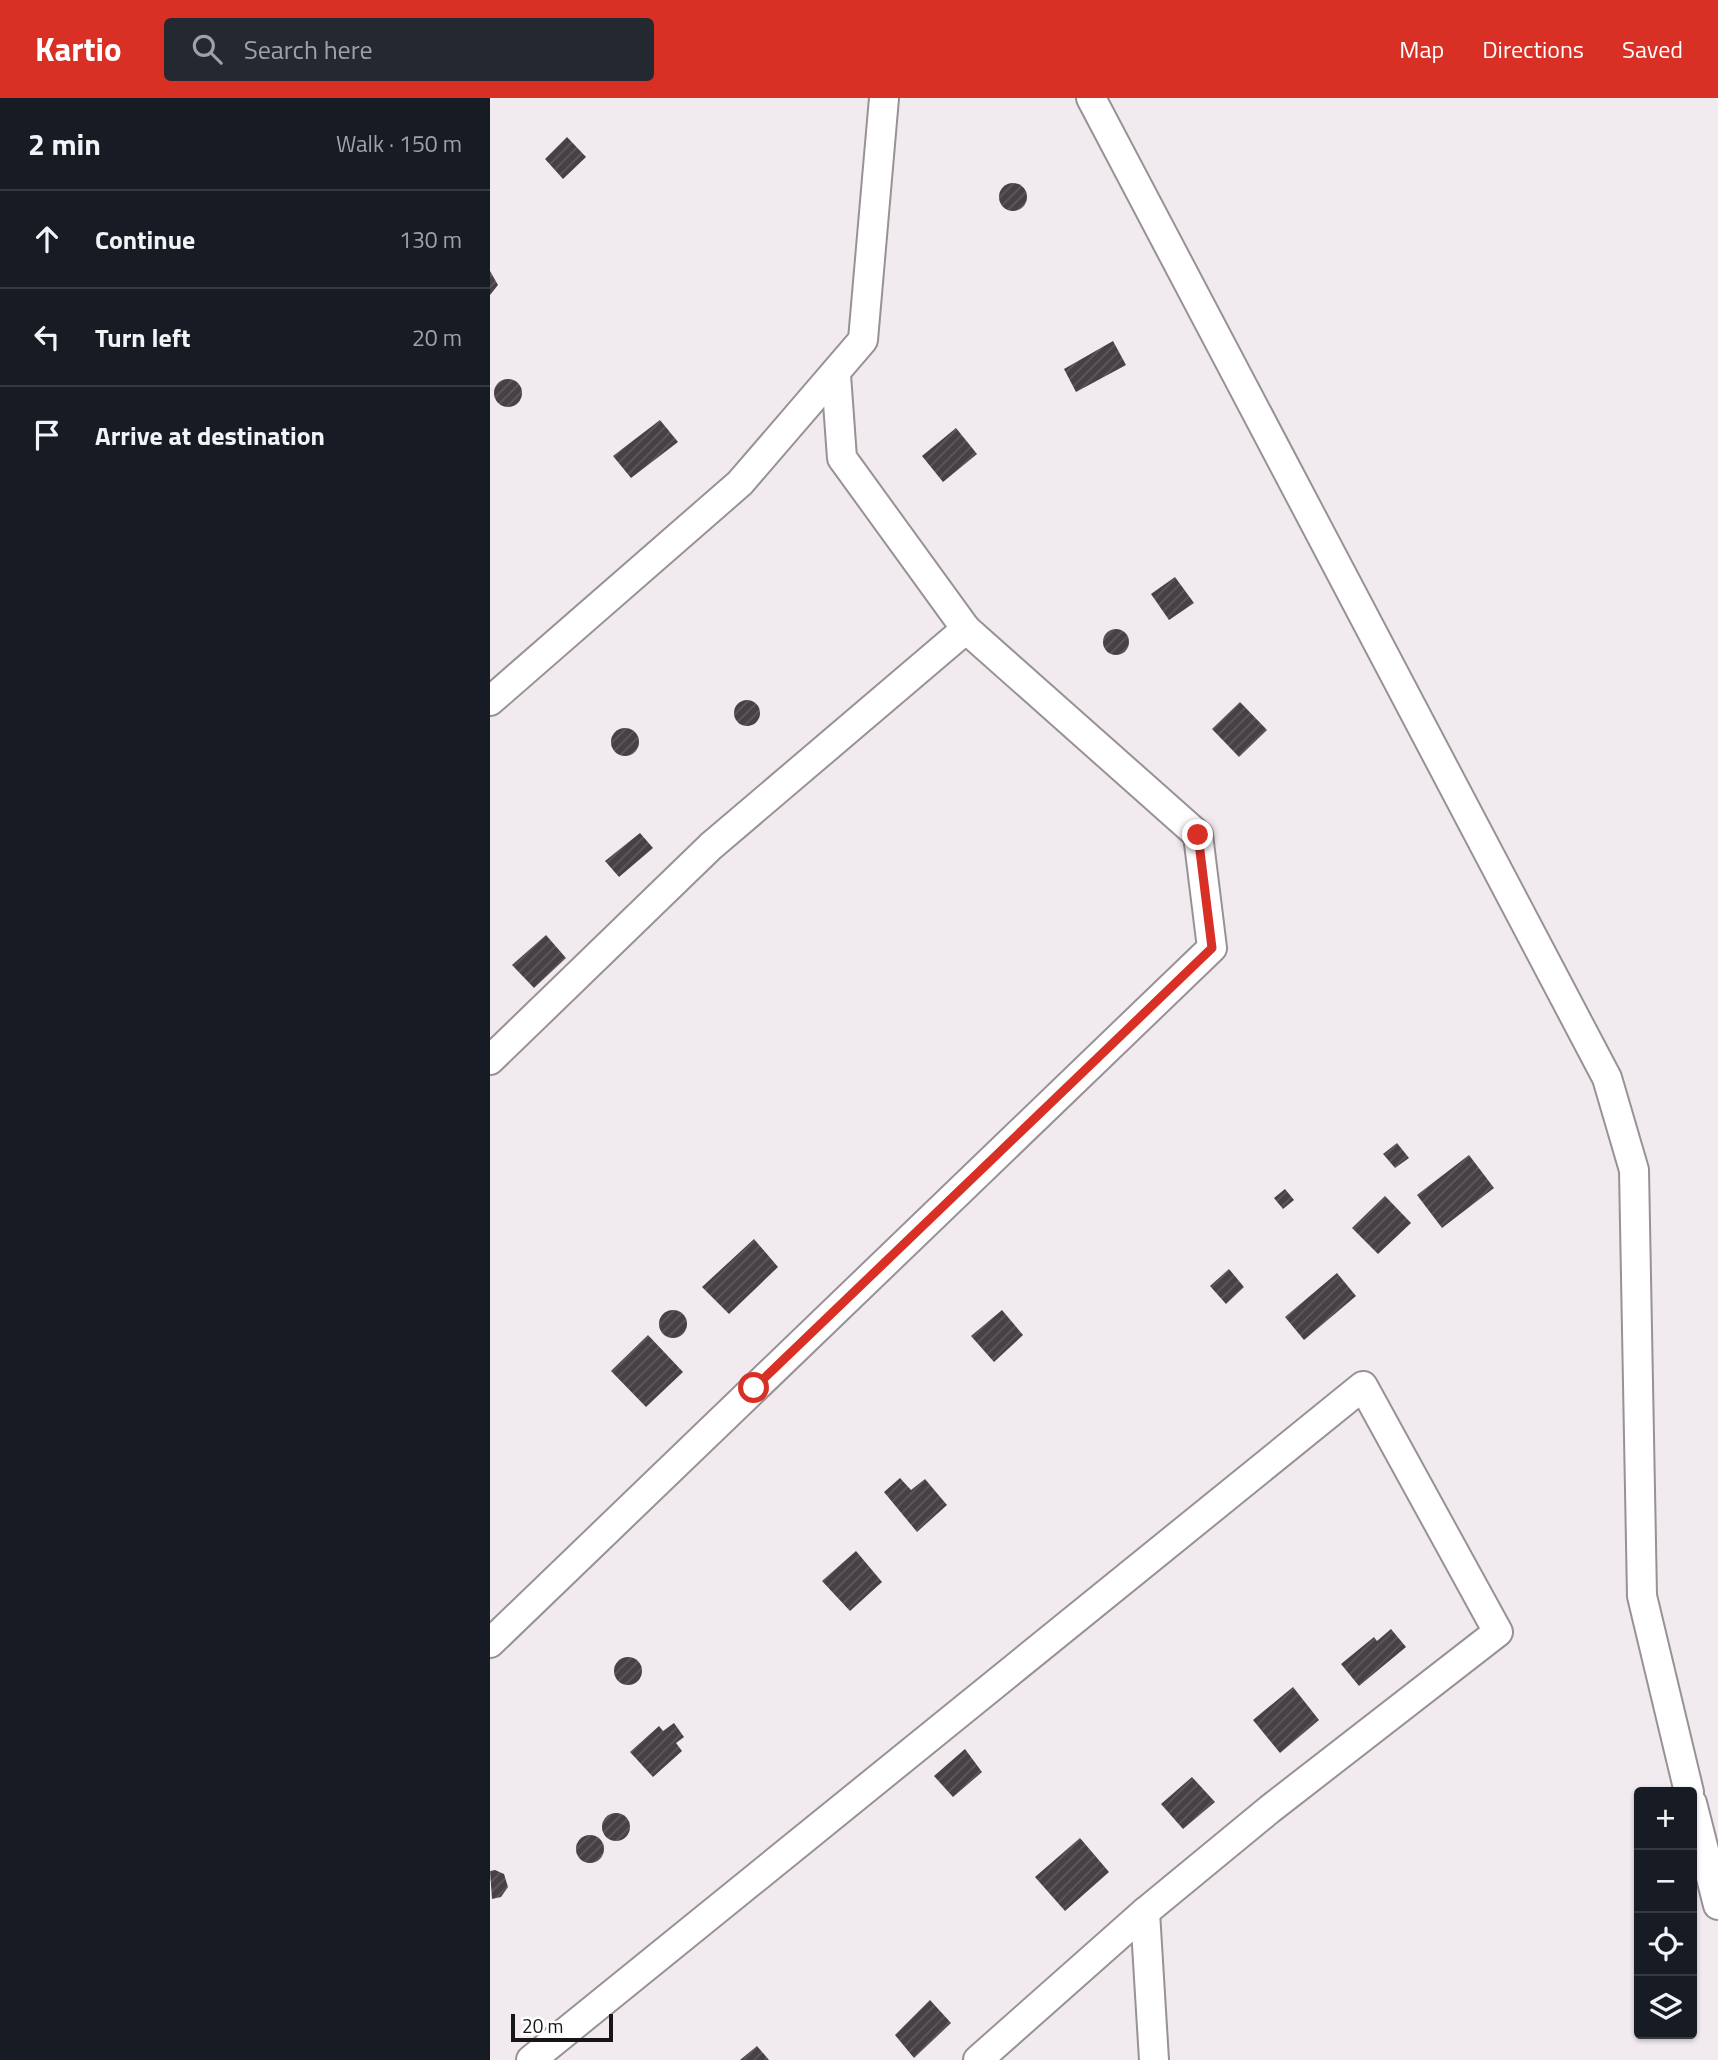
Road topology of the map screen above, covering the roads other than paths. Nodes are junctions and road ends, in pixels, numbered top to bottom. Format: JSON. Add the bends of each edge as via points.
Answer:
{"nodes":[{"id":1,"x":884,"y":98,"type":"edge"},
{"id":2,"x":1091,"y":98,"type":"edge"},
{"id":3,"x":836,"y":375,"type":"junction"},
{"id":4,"x":966,"y":629,"type":"junction"},
{"id":5,"x":490,"y":701,"type":"edge"},
{"id":6,"x":490,"y":1060,"type":"edge"},
{"id":7,"x":490,"y":1643,"type":"edge"},
{"id":8,"x":1688,"y":1787,"type":"edge"},
{"id":9,"x":1697,"y":1823,"type":"edge"},
{"id":10,"x":1718,"y":1905,"type":"edge"},
{"id":11,"x":1145,"y":1912,"type":"junction"},
{"id":12,"x":531,"y":2060,"type":"edge"},
{"id":13,"x":978,"y":2060,"type":"edge"},
{"id":14,"x":1154,"y":2060,"type":"edge"}],
"edges":[{"from":1,"to":3,"type":"street","via":[[863,340]]},
{"from":2,"to":8,"type":"street","via":[[1607,1078],[1634,1170],[1642,1596]]},
{"from":3,"to":4,"type":"street","via":[[842,458]]},
{"from":3,"to":5,"type":"street","via":[[740,483]]},
{"from":4,"to":6,"type":"street","via":[[711,846]]},
{"from":4,"to":7,"type":"street","via":[[1198,835],[1212,948]]},
{"from":9,"to":10,"type":"street"},
{"from":11,"to":12,"type":"street","via":[[1498,1632],[1363,1386]]},
{"from":11,"to":13,"type":"street"},
{"from":11,"to":14,"type":"street"}]}
